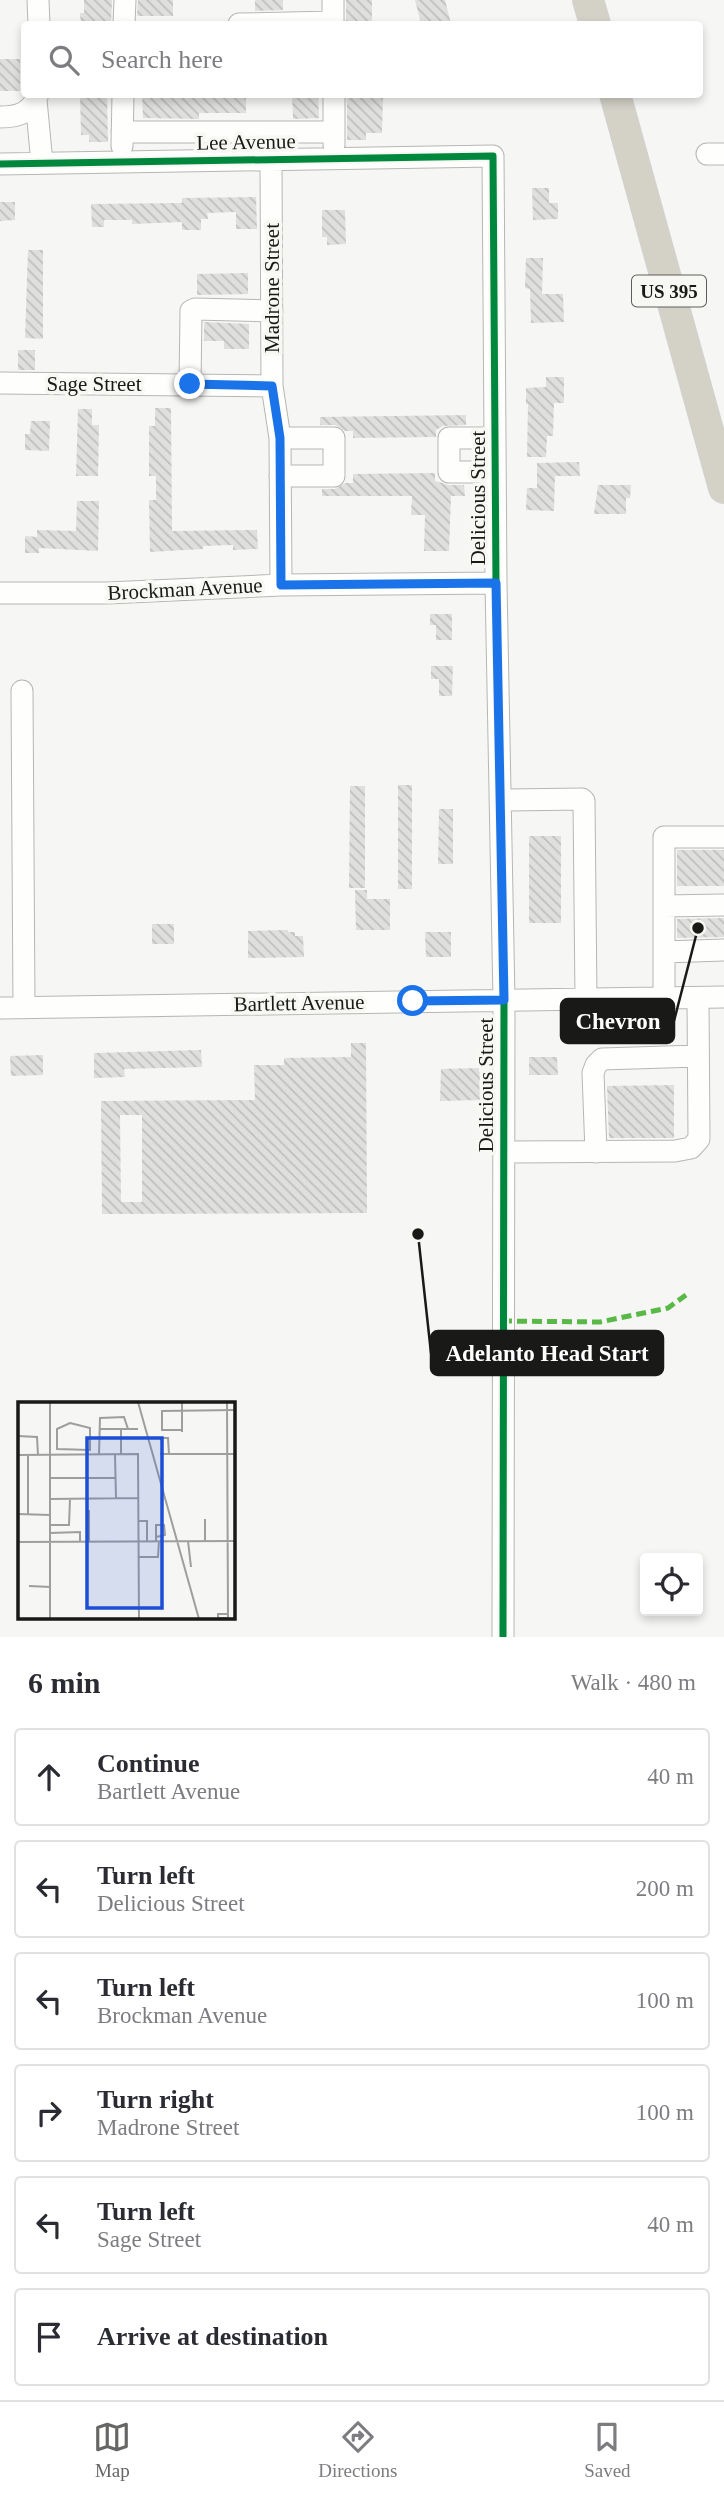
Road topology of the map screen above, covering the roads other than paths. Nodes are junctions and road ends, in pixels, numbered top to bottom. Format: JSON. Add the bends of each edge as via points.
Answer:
{"nodes":[{"id":1,"x":38,"y":0,"type":"edge"},
{"id":2,"x":125,"y":0,"type":"edge"},
{"id":3,"x":333,"y":0,"type":"edge"},
{"id":4,"x":589,"y":0,"type":"edge"},
{"id":5,"x":38,"y":21,"type":"edge"},
{"id":6,"x":124,"y":21,"type":"edge"},
{"id":7,"x":333,"y":21,"type":"edge"},
{"id":8,"x":594,"y":21,"type":"edge"},
{"id":9,"x":36,"y":98,"type":"edge"},
{"id":10,"x":37,"y":98,"type":"edge"},
{"id":11,"x":123,"y":98,"type":"edge"},
{"id":12,"x":334,"y":98,"type":"edge"},
{"id":13,"x":616,"y":98,"type":"edge"},
{"id":14,"x":0,"y":117,"type":"edge"},
{"id":15,"x":122,"y":132,"type":"junction"},
{"id":16,"x":334,"y":132,"type":"junction"},
{"id":17,"x":493,"y":156,"type":"joint"},
{"id":18,"x":334,"y":158,"type":"junction"},
{"id":19,"x":271,"y":160,"type":"junction"},
{"id":20,"x":122,"y":162,"type":"junction"},
{"id":21,"x":42,"y":163,"type":"junction"},
{"id":22,"x":0,"y":164,"type":"edge"},
{"id":23,"x":272,"y":311,"type":"junction"},
{"id":24,"x":0,"y":383,"type":"edge"},
{"id":25,"x":190,"y":384,"type":"junction"},
{"id":26,"x":272,"y":386,"type":"junction"},
{"id":27,"x":280,"y":438,"type":"junction"},
{"id":28,"x":495,"y":438,"type":"junction"},
{"id":29,"x":495,"y":472,"type":"junction"},
{"id":30,"x":280,"y":476,"type":"junction"},
{"id":31,"x":724,"y":488,"type":"edge"},
{"id":32,"x":496,"y":583,"type":"junction"},
{"id":33,"x":281,"y":585,"type":"junction"},
{"id":34,"x":0,"y":593,"type":"edge"},
{"id":35,"x":22,"y":691,"type":"dead end"},
{"id":36,"x":500,"y":800,"type":"junction"},
{"id":37,"x":724,"y":837,"type":"edge"},
{"id":38,"x":724,"y":905,"type":"edge"},
{"id":39,"x":664,"y":906,"type":"junction"},
{"id":40,"x":724,"y":950,"type":"edge"},
{"id":41,"x":664,"y":952,"type":"junction"},
{"id":42,"x":724,"y":997,"type":"edge"},
{"id":43,"x":664,"y":998,"type":"junction"},
{"id":44,"x":698,"y":998,"type":"junction"},
{"id":45,"x":586,"y":999,"type":"junction"},
{"id":46,"x":504,"y":1000,"type":"junction"},
{"id":47,"x":0,"y":1008,"type":"edge"},
{"id":48,"x":24,"y":1008,"type":"junction"},
{"id":49,"x":698,"y":1056,"type":"junction"},
{"id":50,"x":503,"y":1152,"type":"junction"},
{"id":51,"x":596,"y":1152,"type":"junction"},
{"id":52,"x":503,"y":1637,"type":"edge"}],
"edges":[{"from":1,"to":5,"type":"street"},
{"from":2,"to":6,"type":"street"},
{"from":3,"to":7,"type":"street"},
{"from":4,"to":8,"type":"highway"},
{"from":9,"to":14,"type":"street","via":[[27,112]]},
{"from":10,"to":21,"type":"street"},
{"from":11,"to":15,"type":"street"},
{"from":12,"to":16,"type":"street"},
{"from":13,"to":31,"type":"highway","number":"US 395"},
{"from":15,"to":16,"type":"street"},
{"from":15,"to":20,"type":"street"},
{"from":16,"to":18,"type":"street"},
{"from":17,"to":18,"type":"street","name":"Lee Avenue"},
{"from":17,"to":28,"type":"street","name":"Delicious Street"},
{"from":18,"to":19,"type":"street","name":"Lee Avenue"},
{"from":19,"to":20,"type":"street","name":"Lee Avenue"},
{"from":19,"to":23,"type":"street","name":"Madrone Street"},
{"from":20,"to":21,"type":"street","name":"Lee Avenue"},
{"from":21,"to":22,"type":"street","name":"Lee Avenue"},
{"from":23,"to":25,"type":"street","via":[[191,311]]},
{"from":23,"to":26,"type":"street","name":"Madrone Street"},
{"from":24,"to":25,"type":"street","name":"Sage Street"},
{"from":25,"to":26,"type":"street","name":"Sage Street"},
{"from":26,"to":27,"type":"street","name":"Madrone Street"},
{"from":27,"to":30,"type":"street","name":"Madrone Street"},
{"from":27,"to":30,"type":"street","via":[[334,438],[334,476]]},
{"from":28,"to":29,"type":"street","name":"Delicious Street"},
{"from":28,"to":29,"type":"street","via":[[449,438],[449,472]]},
{"from":29,"to":32,"type":"street","name":"Delicious Street"},
{"from":30,"to":33,"type":"street","name":"Madrone Street"},
{"from":32,"to":33,"type":"street","name":"Brockman Avenue"},
{"from":32,"to":36,"type":"street","name":"Delicious Street"},
{"from":33,"to":34,"type":"street","name":"Brockman Avenue"},
{"from":35,"to":48,"type":"street"},
{"from":36,"to":45,"type":"street","via":[[584,801]]},
{"from":36,"to":46,"type":"street","name":"Delicious Street"},
{"from":37,"to":39,"type":"street","via":[[664,837]]},
{"from":38,"to":39,"type":"street"},
{"from":39,"to":41,"type":"street"},
{"from":40,"to":41,"type":"street"},
{"from":41,"to":43,"type":"street"},
{"from":42,"to":44,"type":"street","name":"Bartlett Avenue"},
{"from":43,"to":44,"type":"street","name":"Bartlett Avenue"},
{"from":43,"to":45,"type":"street","name":"Bartlett Avenue"},
{"from":44,"to":49,"type":"street"},
{"from":45,"to":46,"type":"street","name":"Bartlett Avenue"},
{"from":46,"to":48,"type":"street","name":"Bartlett Avenue"},
{"from":46,"to":50,"type":"street","name":"Delicious Street"},
{"from":47,"to":48,"type":"street","name":"Bartlett Avenue"},
{"from":49,"to":51,"type":"street","via":[[699,1139],[691,1148]]},
{"from":49,"to":51,"type":"street","via":[[602,1059],[593,1073]]},
{"from":50,"to":51,"type":"street"},
{"from":50,"to":52,"type":"street","name":"Delicious Street"}]}
